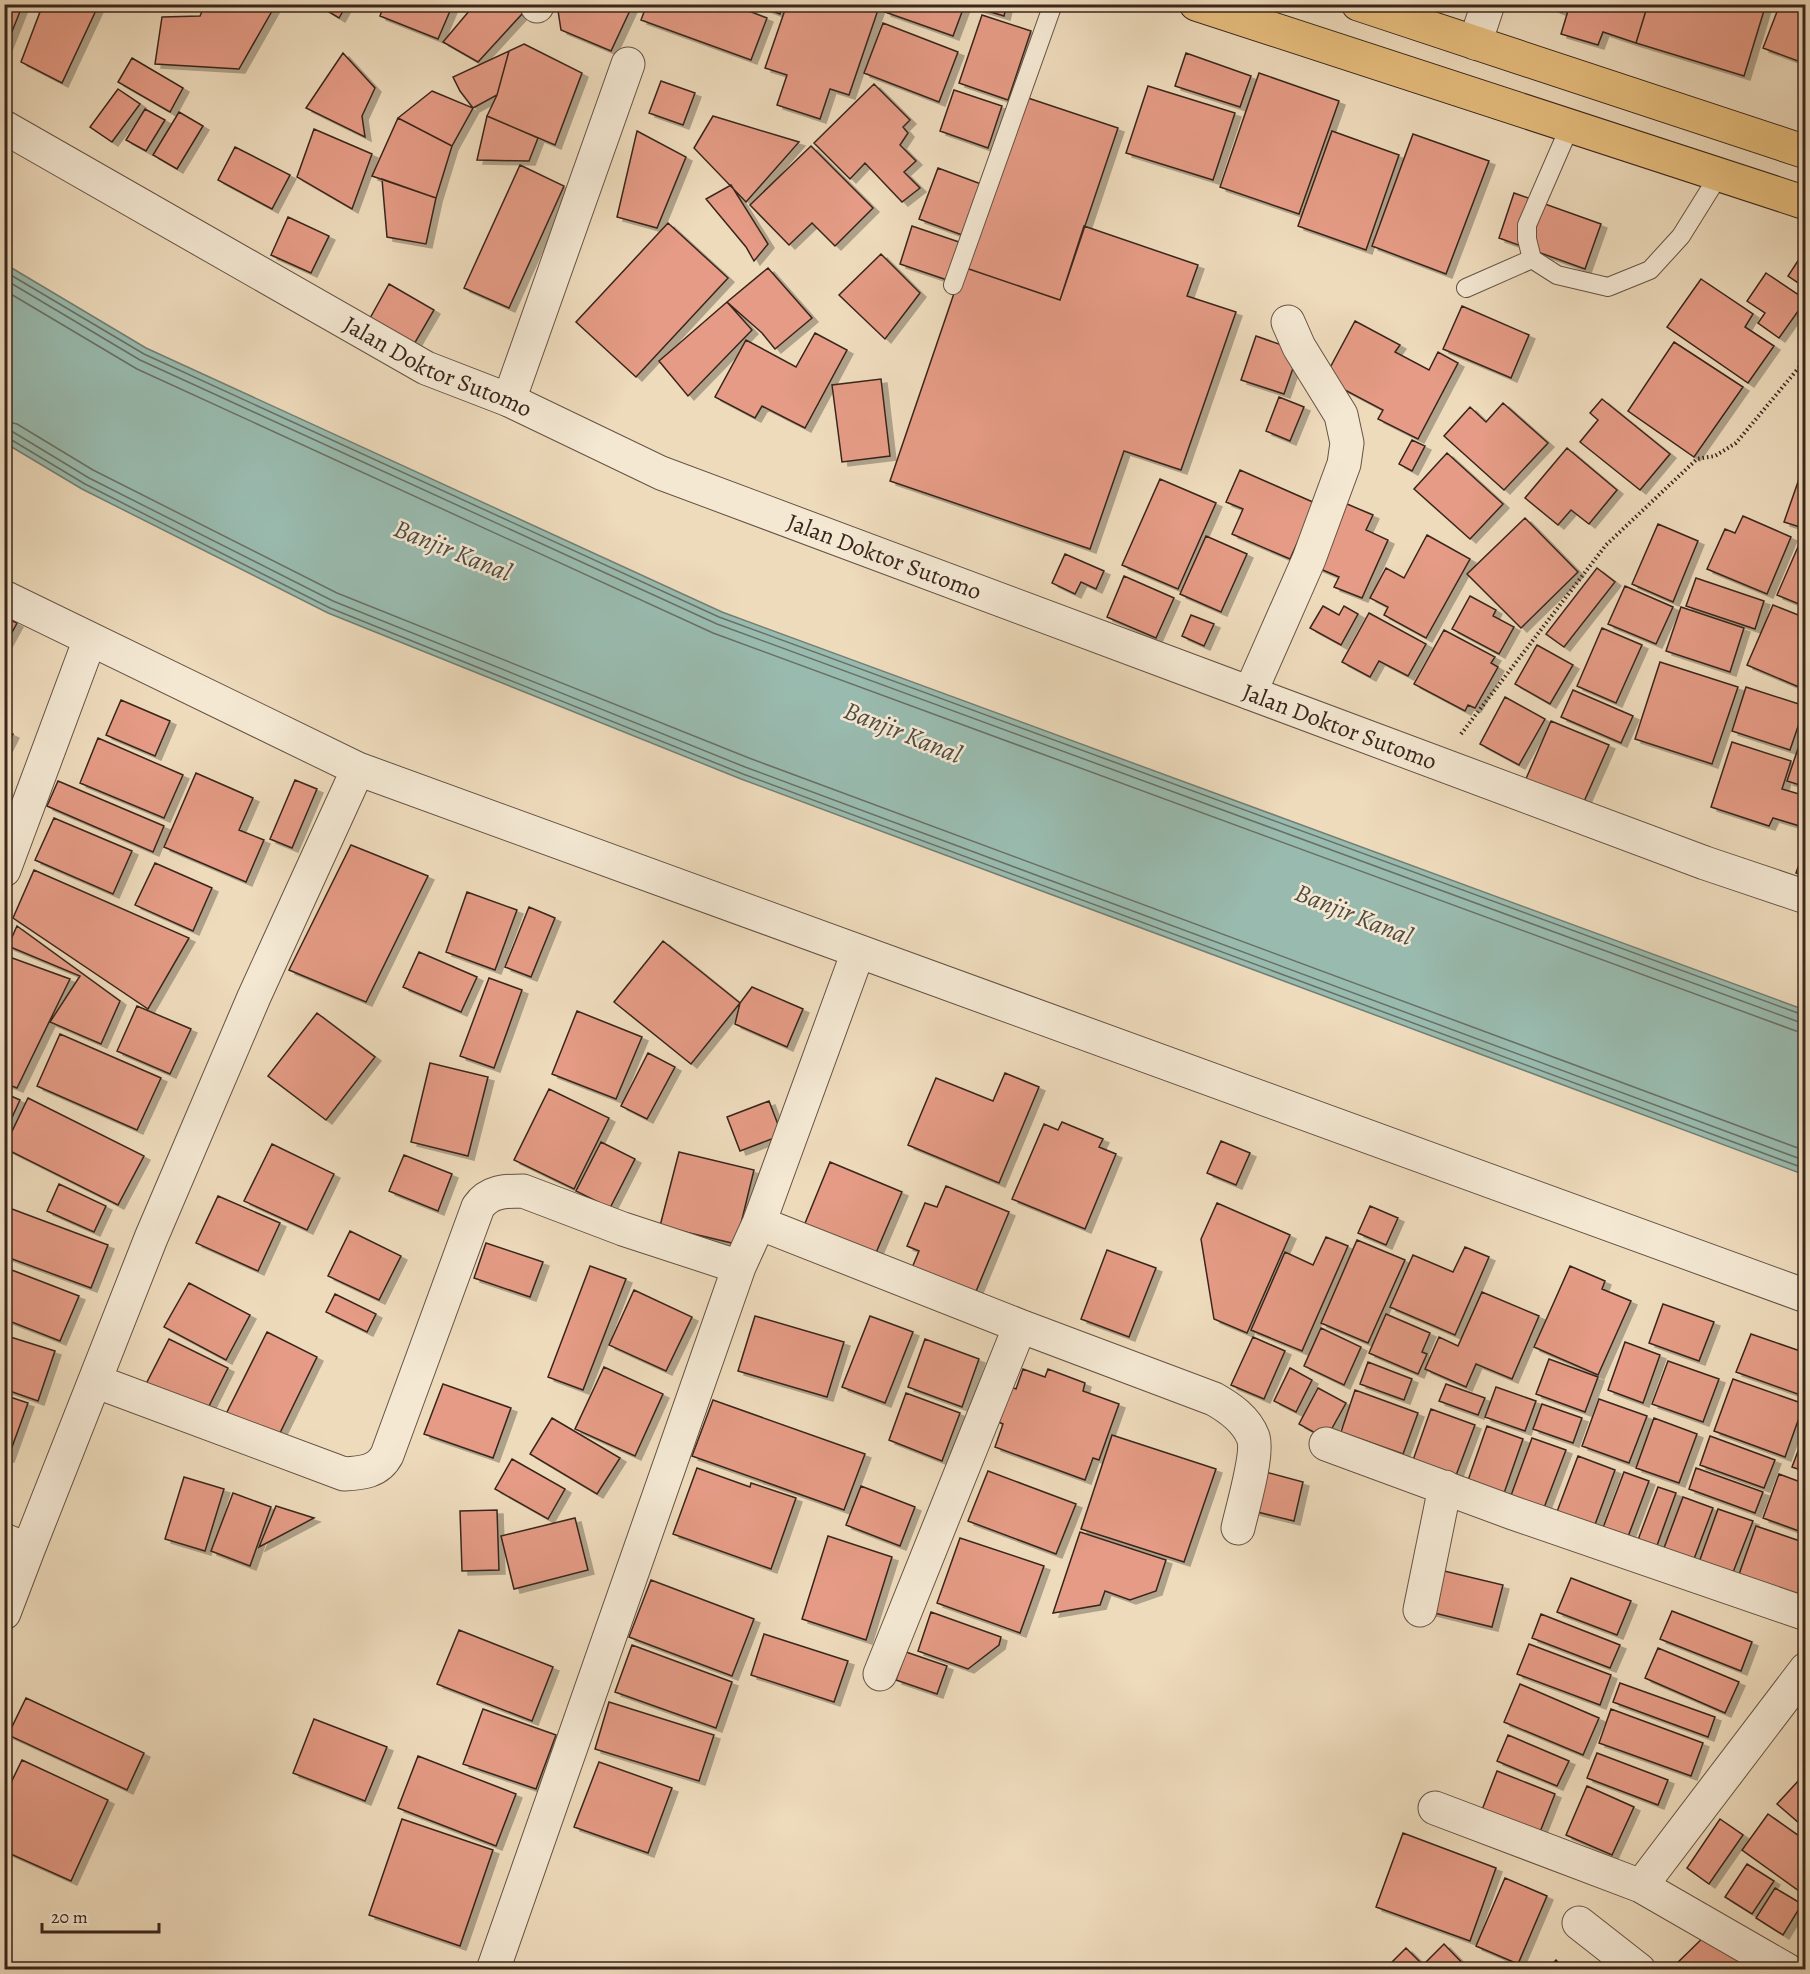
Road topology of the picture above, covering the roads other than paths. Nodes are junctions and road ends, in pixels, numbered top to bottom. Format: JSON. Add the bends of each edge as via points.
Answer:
{"nodes":[{"id":1,"x":1053,"y":4,"type":"edge"},
{"id":2,"x":1196,"y":4,"type":"edge"},
{"id":3,"x":1358,"y":4,"type":"edge"},
{"id":4,"x":1488,"y":4,"type":"edge"},
{"id":5,"x":1475,"y":43,"type":"junction"},
{"id":6,"x":628,"y":64,"type":"dead end"},
{"id":7,"x":1570,"y":126,"type":"junction"},
{"id":8,"x":4,"y":127,"type":"edge"},
{"id":9,"x":1806,"y":152,"type":"edge"},
{"id":10,"x":1719,"y":175,"type":"junction"},
{"id":11,"x":1806,"y":203,"type":"edge"},
{"id":12,"x":1532,"y":259,"type":"junction"},
{"id":13,"x":953,"y":285,"type":"dead end"},
{"id":14,"x":1466,"y":288,"type":"dead end"},
{"id":15,"x":1288,"y":322,"type":"dead end"},
{"id":16,"x":509,"y":400,"type":"junction"},
{"id":17,"x":4,"y":597,"type":"edge"},
{"id":18,"x":90,"y":639,"type":"junction"},
{"id":19,"x":1251,"y":693,"type":"junction"},
{"id":20,"x":358,"y":769,"type":"junction"},
{"id":21,"x":4,"y":870,"type":"edge"},
{"id":22,"x":1806,"y":897,"type":"edge"},
{"id":23,"x":858,"y":952,"type":"junction"},
{"id":24,"x":759,"y":1223,"type":"junction"},
{"id":25,"x":739,"y":1268,"type":"junction"},
{"id":26,"x":1806,"y":1296,"type":"edge"},
{"id":27,"x":1020,"y":1326,"type":"junction"},
{"id":28,"x":95,"y":1382,"type":"junction"},
{"id":29,"x":1326,"y":1444,"type":"dead end"},
{"id":30,"x":1445,"y":1487,"type":"junction"},
{"id":31,"x":1238,"y":1528,"type":"dead end"},
{"id":32,"x":16,"y":1545,"type":"edge"},
{"id":33,"x":1420,"y":1610,"type":"dead end"},
{"id":34,"x":4,"y":1613,"type":"edge"},
{"id":35,"x":1806,"y":1614,"type":"edge"},
{"id":36,"x":1806,"y":1669,"type":"edge"},
{"id":37,"x":880,"y":1674,"type":"dead end"},
{"id":38,"x":1435,"y":1808,"type":"dead end"},
{"id":39,"x":1641,"y":1886,"type":"junction"},
{"id":40,"x":1579,"y":1923,"type":"dead end"},
{"id":41,"x":1806,"y":1967,"type":"edge"},
{"id":42,"x":493,"y":1970,"type":"edge"},
{"id":43,"x":1639,"y":1970,"type":"edge"},
{"id":44,"x":1787,"y":1970,"type":"edge"},
{"id":45,"x":1797,"y":1970,"type":"edge"}],
"edges":[{"from":1,"to":13,"type":"lane"},
{"from":2,"to":7,"type":"main road"},
{"from":3,"to":5,"type":"main road"},
{"from":4,"to":5,"type":"street"},
{"from":5,"to":9,"type":"main road"},
{"from":6,"to":16,"type":"street"},
{"from":7,"to":10,"type":"main road"},
{"from":7,"to":12,"type":"lane","via":[[1527,225]]},
{"from":8,"to":16,"type":"street","name":"Jalan Doktor Sutomo","via":[[426,368]]},
{"from":10,"to":11,"type":"main road"},
{"from":10,"to":12,"type":"lane","via":[[1681,236],[1650,270],[1608,287],[1557,274]]},
{"from":12,"to":14,"type":"lane"},
{"from":15,"to":19,"type":"street","via":[[1341,415],[1347,443],[1344,464],[1309,559]]},
{"from":16,"to":19,"type":"street","name":"Jalan Doktor Sutomo","via":[[661,473]]},
{"from":17,"to":18,"type":"street"},
{"from":18,"to":20,"type":"street"},
{"from":18,"to":21,"type":"street"},
{"from":19,"to":22,"type":"street","name":"Jalan Doktor Sutomo"},
{"from":20,"to":23,"type":"street"},
{"from":20,"to":28,"type":"street","via":[[254,997]]},
{"from":23,"to":24,"type":"street"},
{"from":23,"to":26,"type":"street"},
{"from":24,"to":25,"type":"street"},
{"from":24,"to":27,"type":"street"},
{"from":25,"to":28,"type":"street","via":[[523,1191],[493,1194],[478,1207],[387,1455],[382,1463],[365,1473],[344,1473]]},
{"from":25,"to":42,"type":"street"},
{"from":27,"to":31,"type":"street","via":[[1214,1399],[1232,1410],[1254,1438]]},
{"from":27,"to":37,"type":"street"},
{"from":28,"to":32,"type":"street"},
{"from":29,"to":30,"type":"street"},
{"from":30,"to":33,"type":"street"},
{"from":30,"to":35,"type":"street"},
{"from":32,"to":34,"type":"street"},
{"from":36,"to":39,"type":"street"},
{"from":38,"to":39,"type":"street"},
{"from":39,"to":44,"type":"street"},
{"from":40,"to":43,"type":"street"},
{"from":41,"to":45,"type":"street"}]}
